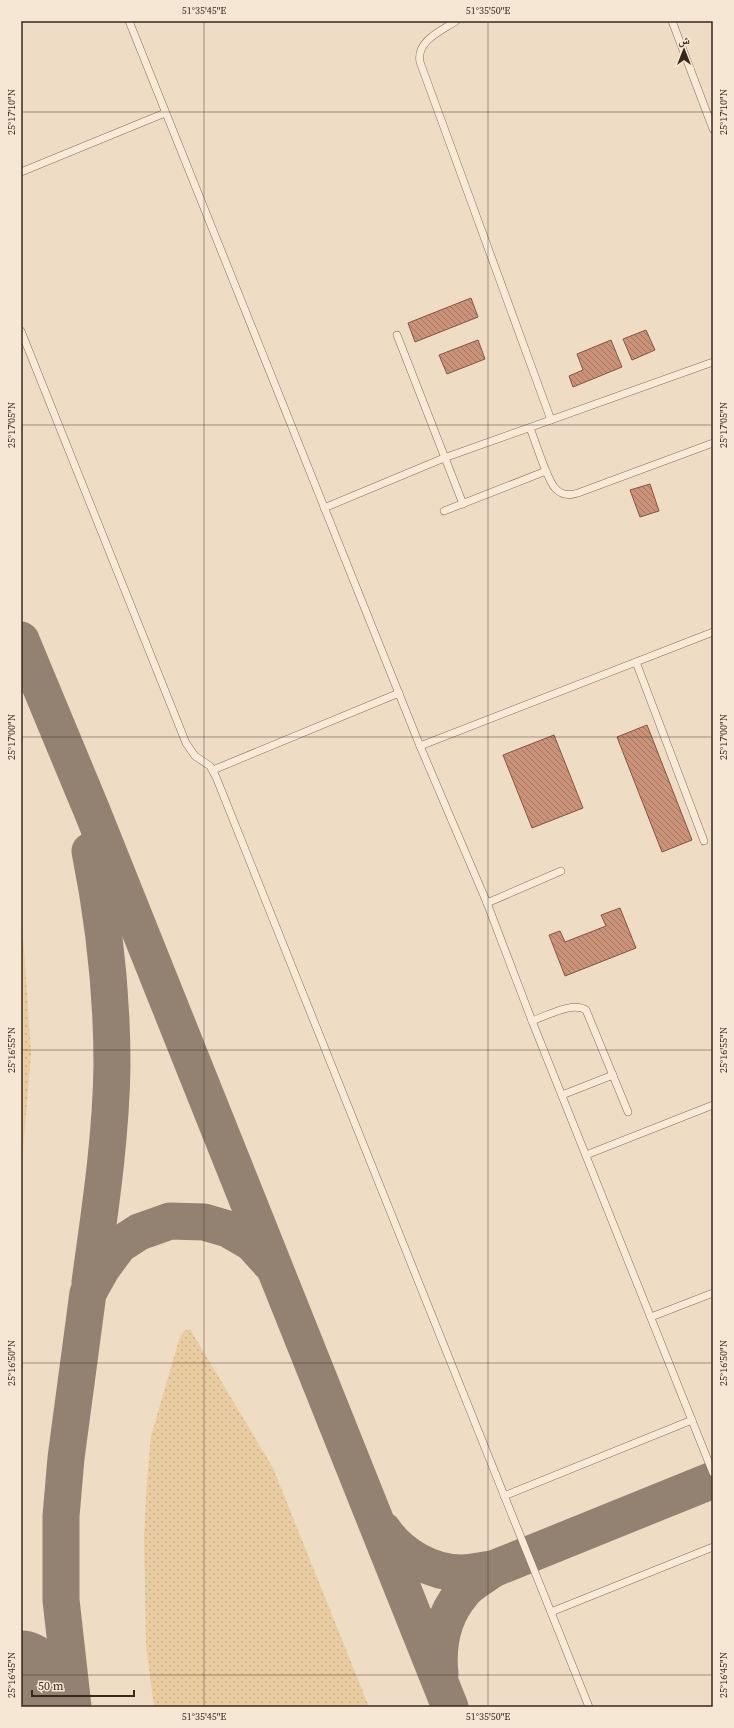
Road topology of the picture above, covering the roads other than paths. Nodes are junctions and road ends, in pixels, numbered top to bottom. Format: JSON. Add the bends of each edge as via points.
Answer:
{"nodes":[{"id":1,"x":128,"y":21,"type":"edge"},
{"id":2,"x":456,"y":21,"type":"edge"},
{"id":3,"x":672,"y":21,"type":"edge"},
{"id":4,"x":165,"y":113,"type":"junction"},
{"id":5,"x":713,"y":129,"type":"edge"},
{"id":6,"x":21,"y":172,"type":"edge"},
{"id":7,"x":21,"y":331,"type":"edge"},
{"id":8,"x":397,"y":335,"type":"dead end"},
{"id":9,"x":713,"y":362,"type":"edge"},
{"id":10,"x":551,"y":420,"type":"junction"},
{"id":11,"x":530,"y":428,"type":"junction"},
{"id":12,"x":713,"y":443,"type":"edge"},
{"id":13,"x":444,"y":458,"type":"junction"},
{"id":14,"x":546,"y":471,"type":"junction"},
{"id":15,"x":463,"y":504,"type":"junction"},
{"id":16,"x":324,"y":508,"type":"junction"},
{"id":17,"x":444,"y":511,"type":"dead end"},
{"id":18,"x":713,"y":632,"type":"edge"},
{"id":19,"x":636,"y":662,"type":"junction"},
{"id":20,"x":399,"y":693,"type":"junction"},
{"id":21,"x":420,"y":746,"type":"junction"},
{"id":22,"x":213,"y":770,"type":"junction"},
{"id":23,"x":704,"y":841,"type":"dead end"},
{"id":24,"x":561,"y":871,"type":"dead end"},
{"id":25,"x":487,"y":903,"type":"junction"},
{"id":26,"x":532,"y":1021,"type":"junction"},
{"id":27,"x":613,"y":1075,"type":"junction"},
{"id":28,"x":562,"y":1095,"type":"junction"},
{"id":29,"x":713,"y":1105,"type":"edge"},
{"id":30,"x":628,"y":1112,"type":"dead end"},
{"id":31,"x":586,"y":1155,"type":"junction"},
{"id":32,"x":713,"y":1293,"type":"edge"},
{"id":33,"x":652,"y":1318,"type":"junction"},
{"id":34,"x":692,"y":1420,"type":"junction"},
{"id":35,"x":713,"y":1473,"type":"edge"},
{"id":36,"x":504,"y":1496,"type":"junction"},
{"id":37,"x":713,"y":1547,"type":"edge"},
{"id":38,"x":551,"y":1612,"type":"junction"},
{"id":39,"x":589,"y":1707,"type":"edge"}],
"edges":[{"from":1,"to":4,"type":"lane"},
{"from":2,"to":10,"type":"lane","via":[[425,42],[419,51],[420,62]]},
{"from":3,"to":5,"type":"lane"},
{"from":4,"to":6,"type":"lane"},
{"from":4,"to":16,"type":"lane"},
{"from":7,"to":22,"type":"lane","via":[[186,743],[196,756]]},
{"from":8,"to":13,"type":"lane"},
{"from":9,"to":10,"type":"lane"},
{"from":10,"to":11,"type":"lane"},
{"from":11,"to":13,"type":"lane"},
{"from":11,"to":14,"type":"lane"},
{"from":12,"to":14,"type":"lane","via":[[572,495],[560,493],[555,489]]},
{"from":13,"to":15,"type":"lane"},
{"from":13,"to":16,"type":"lane"},
{"from":14,"to":15,"type":"lane"},
{"from":15,"to":17,"type":"lane"},
{"from":16,"to":20,"type":"lane"},
{"from":18,"to":19,"type":"lane"},
{"from":19,"to":21,"type":"lane"},
{"from":19,"to":23,"type":"lane"},
{"from":20,"to":21,"type":"lane"},
{"from":20,"to":22,"type":"lane"},
{"from":21,"to":25,"type":"lane"},
{"from":22,"to":36,"type":"lane"},
{"from":24,"to":25,"type":"lane"},
{"from":25,"to":26,"type":"lane"},
{"from":26,"to":27,"type":"lane","via":[[572,1007],[579,1006],[586,1010]]},
{"from":26,"to":28,"type":"lane"},
{"from":27,"to":28,"type":"lane"},
{"from":27,"to":30,"type":"lane"},
{"from":28,"to":31,"type":"lane"},
{"from":29,"to":31,"type":"lane"},
{"from":31,"to":33,"type":"lane"},
{"from":32,"to":33,"type":"lane"},
{"from":33,"to":34,"type":"lane"},
{"from":34,"to":35,"type":"lane"},
{"from":34,"to":36,"type":"lane"},
{"from":36,"to":38,"type":"lane"},
{"from":37,"to":38,"type":"lane"},
{"from":38,"to":39,"type":"lane"}]}
